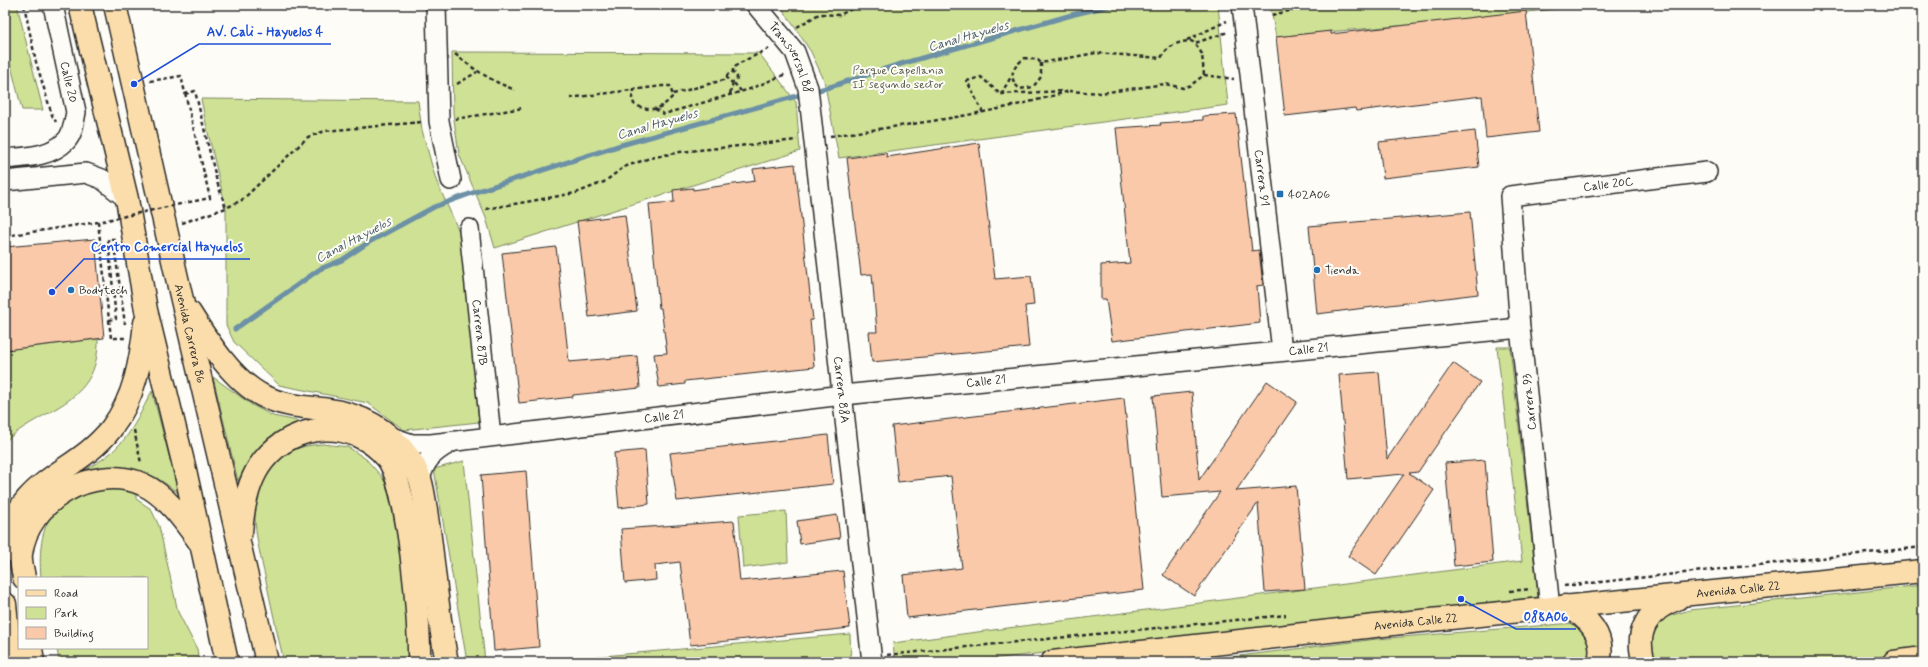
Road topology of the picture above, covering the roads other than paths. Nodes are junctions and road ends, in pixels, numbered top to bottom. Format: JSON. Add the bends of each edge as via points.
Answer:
{"nodes":[{"id":1,"x":53,"y":5,"type":"edge"},
{"id":2,"x":80,"y":5,"type":"edge"},
{"id":3,"x":115,"y":5,"type":"edge"},
{"id":4,"x":436,"y":5,"type":"edge"},
{"id":5,"x":756,"y":5,"type":"edge"},
{"id":6,"x":1243,"y":16,"type":"edge"},
{"id":7,"x":812,"y":117,"type":"joint"},
{"id":8,"x":5,"y":159,"type":"edge"},
{"id":9,"x":1707,"y":172,"type":"dead end"},
{"id":10,"x":451,"y":180,"type":"dead end"},
{"id":11,"x":5,"y":181,"type":"edge"},
{"id":12,"x":1510,"y":196,"type":"joint"},
{"id":13,"x":127,"y":199,"type":"junction"},
{"id":14,"x":469,"y":229,"type":"dead end"},
{"id":15,"x":182,"y":300,"type":"junction"},
{"id":16,"x":146,"y":310,"type":"junction"},
{"id":17,"x":1520,"y":328,"type":"junction"},
{"id":18,"x":1282,"y":351,"type":"junction"},
{"id":19,"x":843,"y":395,"type":"junction"},
{"id":20,"x":388,"y":436,"type":"junction"},
{"id":21,"x":491,"y":436,"type":"junction"},
{"id":22,"x":453,"y":441,"type":"junction"},
{"id":23,"x":420,"y":479,"type":"junction"},
{"id":24,"x":202,"y":545,"type":"junction"},
{"id":25,"x":240,"y":547,"type":"junction"},
{"id":26,"x":5,"y":551,"type":"edge"},
{"id":27,"x":1923,"y":571,"type":"edge"},
{"id":28,"x":24,"y":577,"type":"edge"},
{"id":29,"x":1695,"y":594,"type":"junction"},
{"id":30,"x":1554,"y":601,"type":"junction"},
{"id":31,"x":5,"y":604,"type":"edge"},
{"id":32,"x":31,"y":649,"type":"edge"},
{"id":33,"x":1923,"y":658,"type":"edge"},
{"id":34,"x":872,"y":659,"type":"edge"},
{"id":35,"x":11,"y":662,"type":"edge"},
{"id":36,"x":33,"y":662,"type":"edge"},
{"id":37,"x":227,"y":662,"type":"edge"},
{"id":38,"x":267,"y":662,"type":"edge"},
{"id":39,"x":419,"y":662,"type":"edge"},
{"id":40,"x":447,"y":662,"type":"edge"},
{"id":41,"x":1052,"y":662,"type":"edge"},
{"id":42,"x":1599,"y":662,"type":"edge"},
{"id":43,"x":1644,"y":662,"type":"edge"},
{"id":44,"x":1894,"y":662,"type":"edge"}],
"edges":[{"from":1,"to":8,"type":"street","name":"Calle 20","via":[[76,112],[73,130],[67,141],[53,150],[37,156]]},
{"from":2,"to":13,"type":"main road"},
{"from":3,"to":15,"type":"main road","name":"Avenida Carrera 86"},
{"from":4,"to":10,"type":"street","via":[[439,121]]},
{"from":5,"to":7,"type":"street","name":"Transversal 88","via":[[794,52],[808,88]]},
{"from":6,"to":18,"type":"street","name":"Carrera 91"},
{"from":7,"to":19,"type":"street","name":"Carrera 88A"},
{"from":9,"to":12,"type":"street","name":"Calle 20C"},
{"from":11,"to":13,"type":"street","via":[[86,173],[102,179]]},
{"from":12,"to":17,"type":"street","name":"Carrera 93"},
{"from":13,"to":16,"type":"main road"},
{"from":14,"to":21,"type":"street","name":"Carrera 87B"},
{"from":15,"to":20,"type":"main road","via":[[222,359],[262,395],[283,404],[351,414],[374,424]]},
{"from":15,"to":25,"type":"main road","name":"Avenida Carrera 86"},
{"from":16,"to":24,"type":"main road"},
{"from":16,"to":26,"type":"main road","via":[[140,365],[134,388],[112,428],[94,447],[34,490],[17,514],[7,536]]},
{"from":17,"to":18,"type":"street","name":"Calle 21"},
{"from":17,"to":30,"type":"street","name":"Carrera 93"},
{"from":18,"to":19,"type":"street","name":"Calle 21"},
{"from":19,"to":21,"type":"street","name":"Calle 21"},
{"from":19,"to":34,"type":"street","name":"Carrera 88A"},
{"from":20,"to":22,"type":"street","name":"Calle 21","via":[[412,444]]},
{"from":20,"to":23,"type":"main road","via":[[401,448]]},
{"from":21,"to":22,"type":"street","name":"Calle 21"},
{"from":22,"to":23,"type":"street","name":"Calle 21","via":[[440,448],[423,466]]},
{"from":23,"to":40,"type":"main road"},
{"from":24,"to":28,"type":"main road","via":[[169,504],[152,490],[126,480],[91,481],[71,487],[48,504],[32,522],[21,554]]},
{"from":24,"to":37,"type":"main road"},
{"from":25,"to":38,"type":"main road","name":"Avenida Carrera 86"},
{"from":25,"to":39,"type":"main road","via":[[243,512],[253,478],[263,461],[277,447],[292,437],[312,430],[328,429],[354,434],[371,444],[387,458],[398,481],[408,533],[420,641]]},
{"from":27,"to":29,"type":"main road","name":"Avenida Calle 22"},
{"from":29,"to":30,"type":"main road","name":"Avenida Calle 22"},
{"from":29,"to":43,"type":"main road","via":[[1664,604],[1653,613],[1645,625],[1641,639]]},
{"from":30,"to":41,"type":"main road","name":"Avenida Calle 22","via":[[1411,622]]},
{"from":30,"to":42,"type":"main road","via":[[1578,611],[1592,625],[1599,643]]},
{"from":31,"to":35,"type":"main road"},
{"from":32,"to":36,"type":"main road"},
{"from":33,"to":44,"type":"main road"}]}
